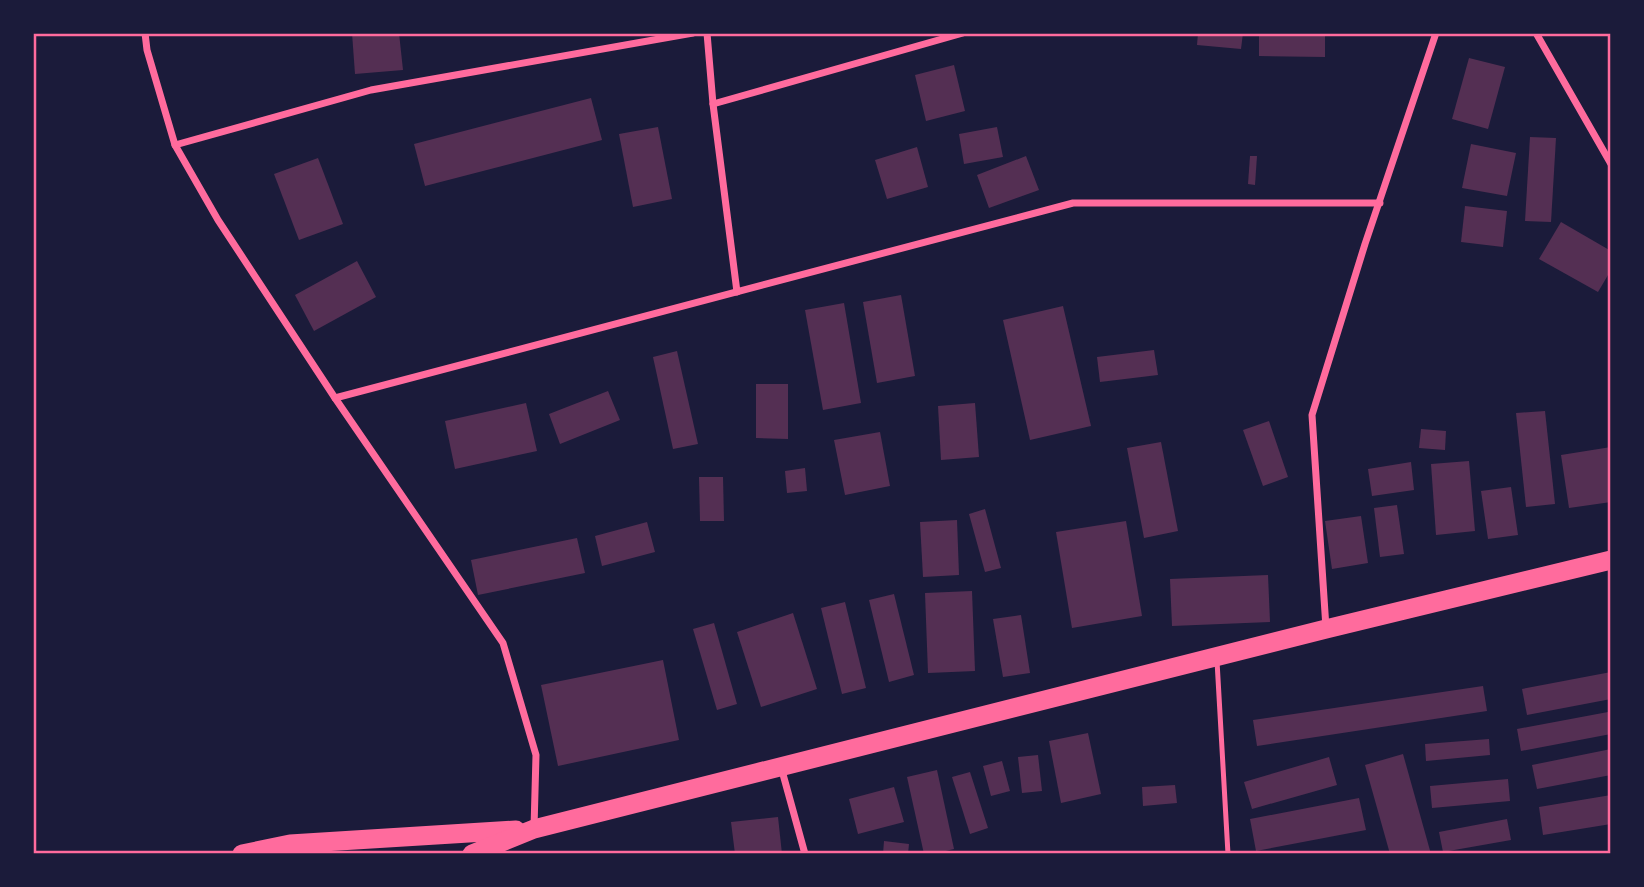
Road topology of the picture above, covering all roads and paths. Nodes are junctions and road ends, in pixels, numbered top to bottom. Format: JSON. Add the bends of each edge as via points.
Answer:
{"nodes":[{"id":1,"x":145,"y":33,"type":"edge"},
{"id":2,"x":693,"y":33,"type":"edge"},
{"id":3,"x":708,"y":33,"type":"edge"},
{"id":4,"x":963,"y":33,"type":"edge"},
{"id":5,"x":1436,"y":33,"type":"edge"},
{"id":6,"x":1536,"y":33,"type":"edge"},
{"id":7,"x":713,"y":104,"type":"junction"},
{"id":8,"x":176,"y":145,"type":"junction"},
{"id":9,"x":1611,"y":164,"type":"edge"},
{"id":10,"x":1380,"y":202,"type":"junction"},
{"id":11,"x":737,"y":292,"type":"junction"},
{"id":12,"x":335,"y":398,"type":"junction"},
{"id":13,"x":1611,"y":560,"type":"edge"},
{"id":14,"x":1326,"y":629,"type":"junction"},
{"id":15,"x":1216,"y":657,"type":"junction"},
{"id":16,"x":781,"y":766,"type":"junction"},
{"id":17,"x":534,"y":829,"type":"junction"},
{"id":18,"x":242,"y":854,"type":"edge"},
{"id":19,"x":472,"y":854,"type":"edge"},
{"id":20,"x":805,"y":854,"type":"edge"},
{"id":21,"x":1228,"y":854,"type":"edge"}],
"edges":[{"from":1,"to":8,"type":"street"},
{"from":2,"to":8,"type":"street","via":[[372,90]]},
{"from":3,"to":7,"type":"street"},
{"from":4,"to":7,"type":"street"},
{"from":5,"to":10,"type":"street"},
{"from":6,"to":9,"type":"street"},
{"from":7,"to":11,"type":"street"},
{"from":8,"to":12,"type":"street","via":[[218,219]]},
{"from":10,"to":11,"type":"street","via":[[1073,203]]},
{"from":10,"to":14,"type":"street","via":[[1312,415]]},
{"from":11,"to":12,"type":"street"},
{"from":12,"to":17,"type":"street","via":[[503,643],[536,755]]},
{"from":13,"to":14,"type":"highway"},
{"from":14,"to":15,"type":"highway"},
{"from":15,"to":16,"type":"highway"},
{"from":15,"to":21,"type":"lane"},
{"from":16,"to":17,"type":"highway"},
{"from":16,"to":20,"type":"street"},
{"from":17,"to":18,"type":"highway","via":[[290,844]]},
{"from":17,"to":19,"type":"highway"}]}
